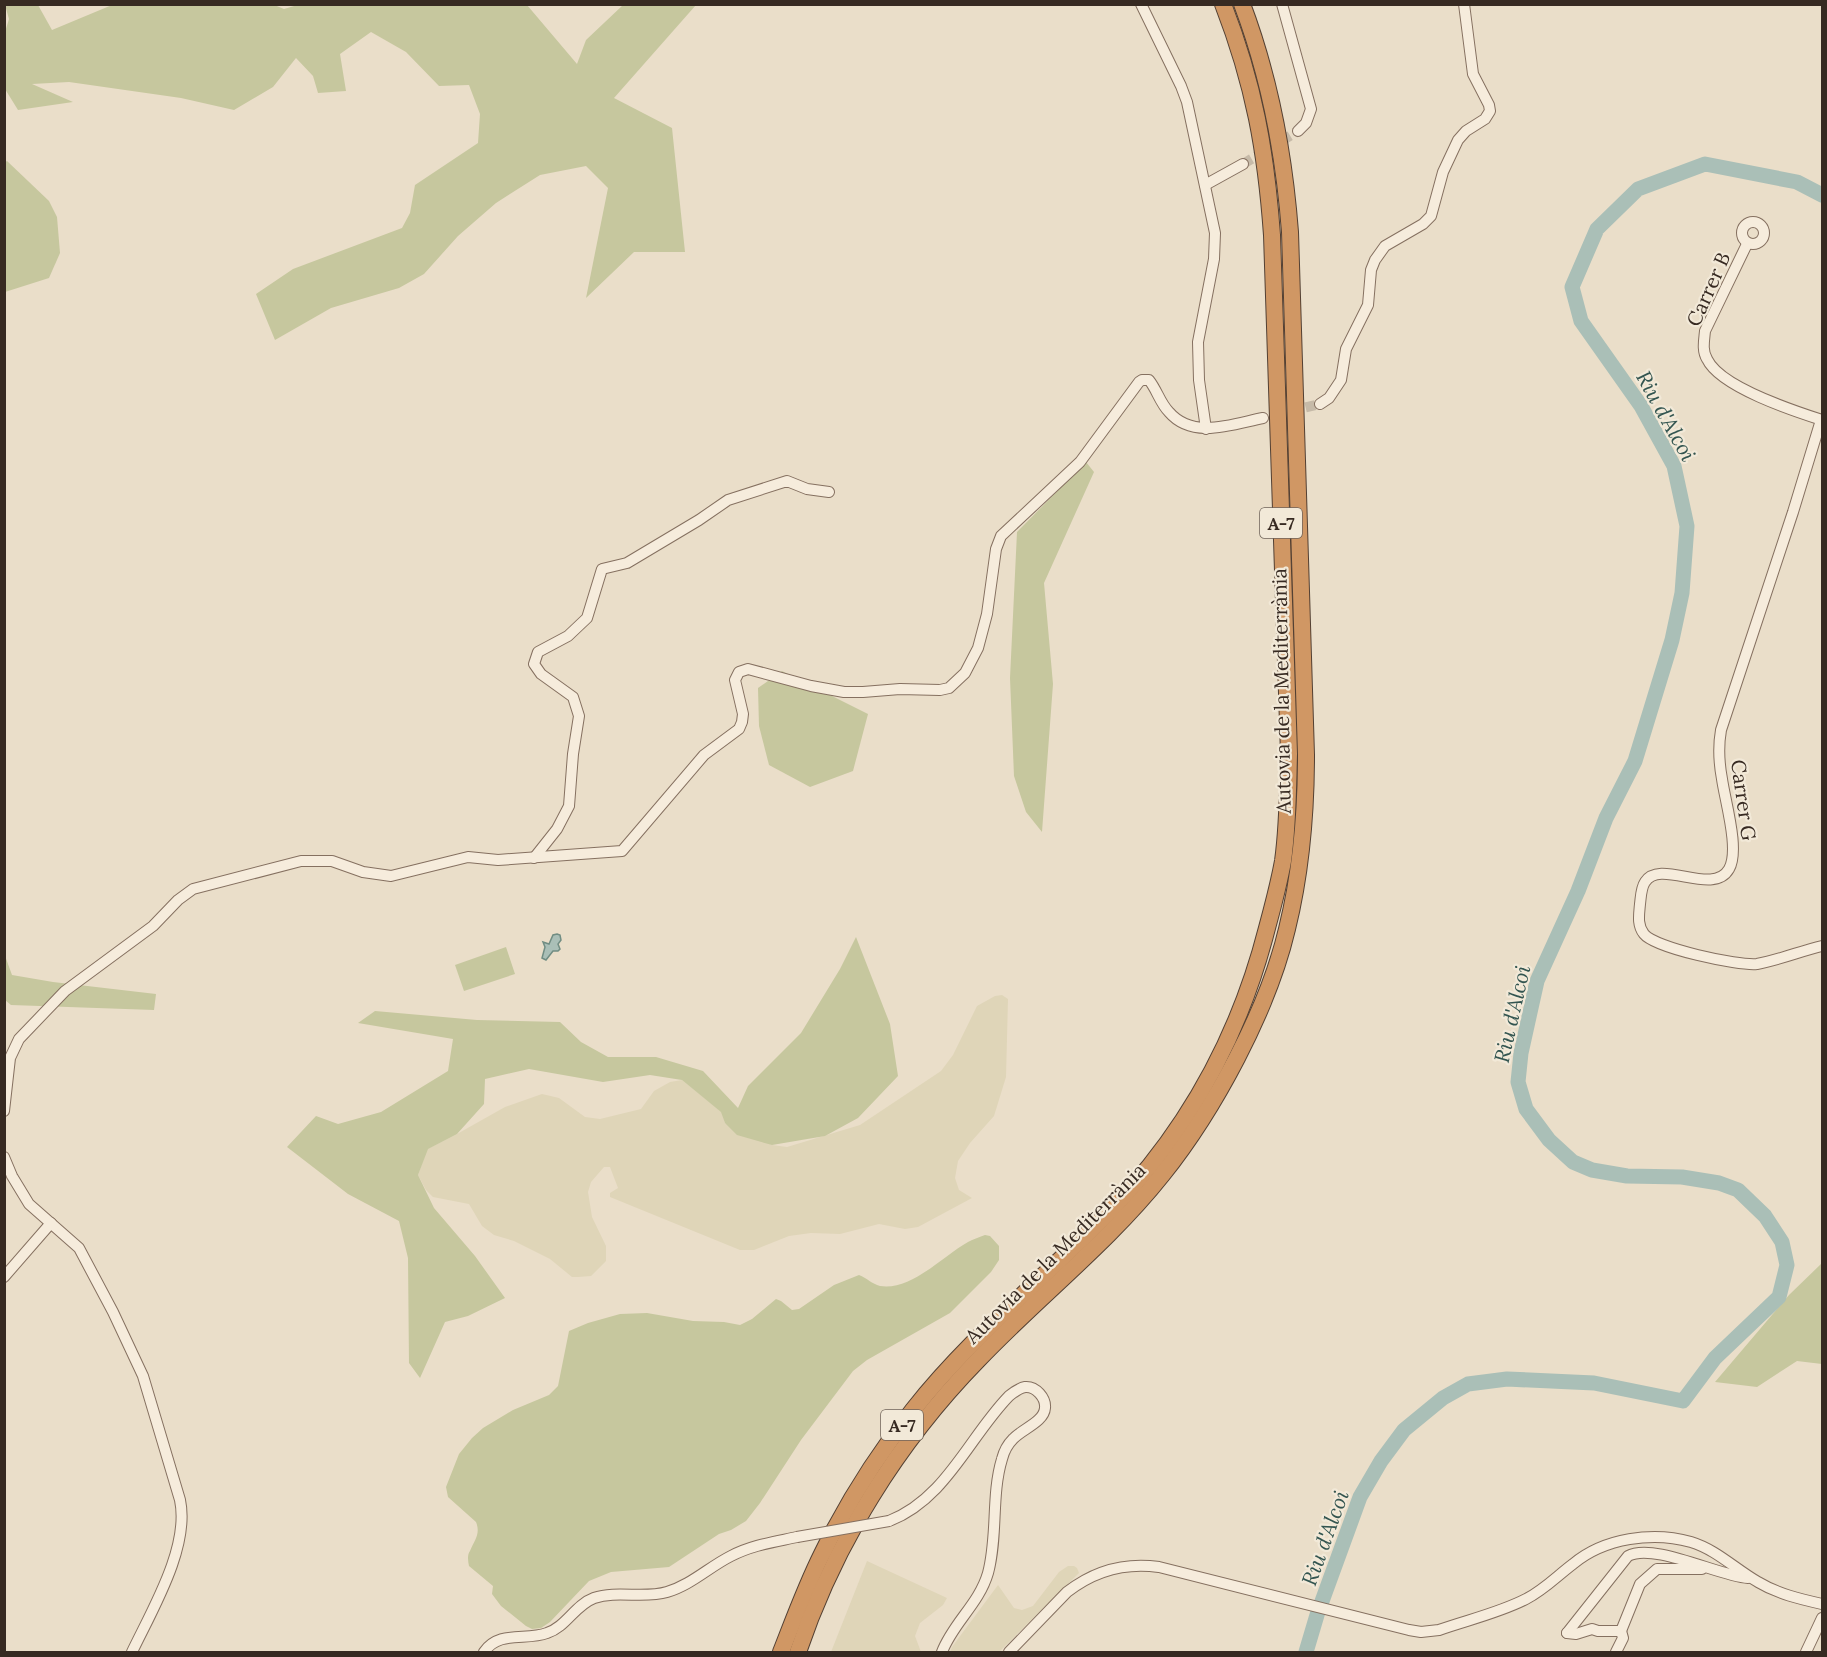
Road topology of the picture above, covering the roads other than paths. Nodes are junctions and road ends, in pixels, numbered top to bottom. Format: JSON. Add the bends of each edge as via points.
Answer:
{"nodes":[{"id":1,"x":1141,"y":4,"type":"edge"},
{"id":2,"x":1223,"y":4,"type":"edge"},
{"id":3,"x":1242,"y":4,"type":"edge"},
{"id":4,"x":1282,"y":4,"type":"edge"},
{"id":5,"x":1464,"y":4,"type":"edge"},
{"id":6,"x":1298,"y":131,"type":"tunnel mouth"},
{"id":7,"x":1243,"y":164,"type":"tunnel mouth"},
{"id":8,"x":1205,"y":185,"type":"junction"},
{"id":9,"x":1748,"y":244,"type":"dead end"},
{"id":10,"x":1320,"y":404,"type":"tunnel mouth"},
{"id":11,"x":1263,"y":418,"type":"dead end"},
{"id":12,"x":1822,"y":420,"type":"edge"},
{"id":13,"x":1206,"y":429,"type":"junction"},
{"id":14,"x":829,"y":492,"type":"dead end"},
{"id":15,"x":534,"y":858,"type":"junction"},
{"id":16,"x":1822,"y":946,"type":"edge"},
{"id":17,"x":1236,"y":1043,"type":"junction"},
{"id":18,"x":4,"y":1111,"type":"edge"},
{"id":19,"x":4,"y":1156,"type":"edge"},
{"id":20,"x":51,"y":1223,"type":"junction"},
{"id":21,"x":4,"y":1277,"type":"edge"},
{"id":22,"x":1714,"y":1569,"type":"junction"},
{"id":23,"x":1751,"y":1578,"type":"junction"},
{"id":24,"x":1822,"y":1604,"type":"edge"},
{"id":25,"x":1822,"y":1618,"type":"edge"},
{"id":26,"x":1621,"y":1631,"type":"junction"},
{"id":27,"x":132,"y":1653,"type":"edge"},
{"id":28,"x":484,"y":1653,"type":"edge"},
{"id":29,"x":781,"y":1653,"type":"edge"},
{"id":30,"x":798,"y":1653,"type":"edge"},
{"id":31,"x":942,"y":1653,"type":"edge"},
{"id":32,"x":1009,"y":1653,"type":"edge"},
{"id":33,"x":1616,"y":1653,"type":"edge"},
{"id":34,"x":1806,"y":1653,"type":"edge"}],
"edges":[{"from":1,"to":8,"type":"street","via":[[1181,86]]},
{"from":2,"to":17,"type":"highway","name":"Autovia de la Mediterrània","number":"A-7","via":[[1256,106],[1271,214],[1289,754],[1279,883]]},
{"from":3,"to":17,"type":"highway","name":"Autovia de la Mediterrània","number":"A-7","via":[[1274,109],[1289,215],[1306,755],[1302,841],[1287,932],[1264,996]]},
{"from":4,"to":6,"type":"street","via":[[1311,109]]},
{"from":5,"to":10,"type":"street","via":[[1473,74],[1490,111],[1458,140],[1443,172],[1431,216],[1385,246],[1375,260],[1368,305],[1346,349],[1341,380]]},
{"from":7,"to":8,"type":"street"},
{"from":8,"to":13,"type":"street","via":[[1216,241],[1198,342]]},
{"from":9,"to":12,"type":"street","name":"Carrer B","via":[[1705,332],[1706,359],[1737,387]]},
{"from":11,"to":13,"type":"street"},
{"from":12,"to":16,"type":"street","name":"Carrer G","via":[[1721,730],[1720,766],[1733,845],[1729,869],[1714,879],[1653,875],[1644,884],[1638,916],[1643,931],[1653,941],[1733,963],[1757,963]]},
{"from":13,"to":15,"type":"street","via":[[1180,422],[1169,413],[1151,383],[1139,382],[1080,462],[1000,536],[978,648],[965,673],[949,688],[852,693],[765,672],[739,672],[735,680],[743,714],[739,729],[704,755],[626,848]]},
{"from":14,"to":15,"type":"street","via":[[787,481],[728,500],[627,563],[602,569],[587,618],[568,636],[538,652],[534,664],[541,674],[573,697],[579,716],[569,806]]},
{"from":15,"to":18,"type":"street","via":[[468,857],[391,876],[363,872],[332,861],[301,861],[193,889],[153,926],[65,991],[19,1039],[10,1058]]},
{"from":17,"to":29,"type":"highway","name":"Autovia de la Mediterrània","number":"A-7","via":[[1136,1183],[981,1335],[913,1410],[846,1509],[821,1554]]},
{"from":17,"to":30,"type":"highway","name":"Autovia de la Mediterrània","number":"A-7","via":[[1206,1113],[1174,1159],[1098,1244],[978,1360],[903,1449],[868,1500],[833,1565]]},
{"from":19,"to":20,"type":"street","via":[[29,1204]]},
{"from":20,"to":21,"type":"street"},
{"from":20,"to":27,"type":"street","via":[[79,1248],[127,1339],[146,1385],[181,1505],[182,1529],[175,1558]]},
{"from":22,"to":23,"type":"street"},
{"from":22,"to":26,"type":"street","via":[[1658,1569],[1640,1584]]},
{"from":22,"to":26,"type":"street","via":[[1643,1552],[1628,1557],[1567,1633],[1592,1629]]},
{"from":23,"to":24,"type":"street","via":[[1780,1593]]},
{"from":23,"to":32,"type":"street","via":[[1695,1544],[1671,1538],[1642,1538],[1592,1552],[1527,1599],[1439,1630],[1415,1631],[1159,1567],[1120,1567],[1092,1575],[1067,1592]]},
{"from":25,"to":34,"type":"street"},
{"from":26,"to":33,"type":"street","via":[[1623,1638]]},
{"from":28,"to":31,"type":"street","bridge":true,"via":[[498,1640],[537,1636],[553,1630],[576,1608],[595,1598],[669,1592],[747,1549],[889,1521],[916,1508],[1010,1396],[1029,1387],[1041,1394],[1046,1406],[1039,1419],[1011,1440],[1002,1458],[988,1573],[976,1600]]}]}
